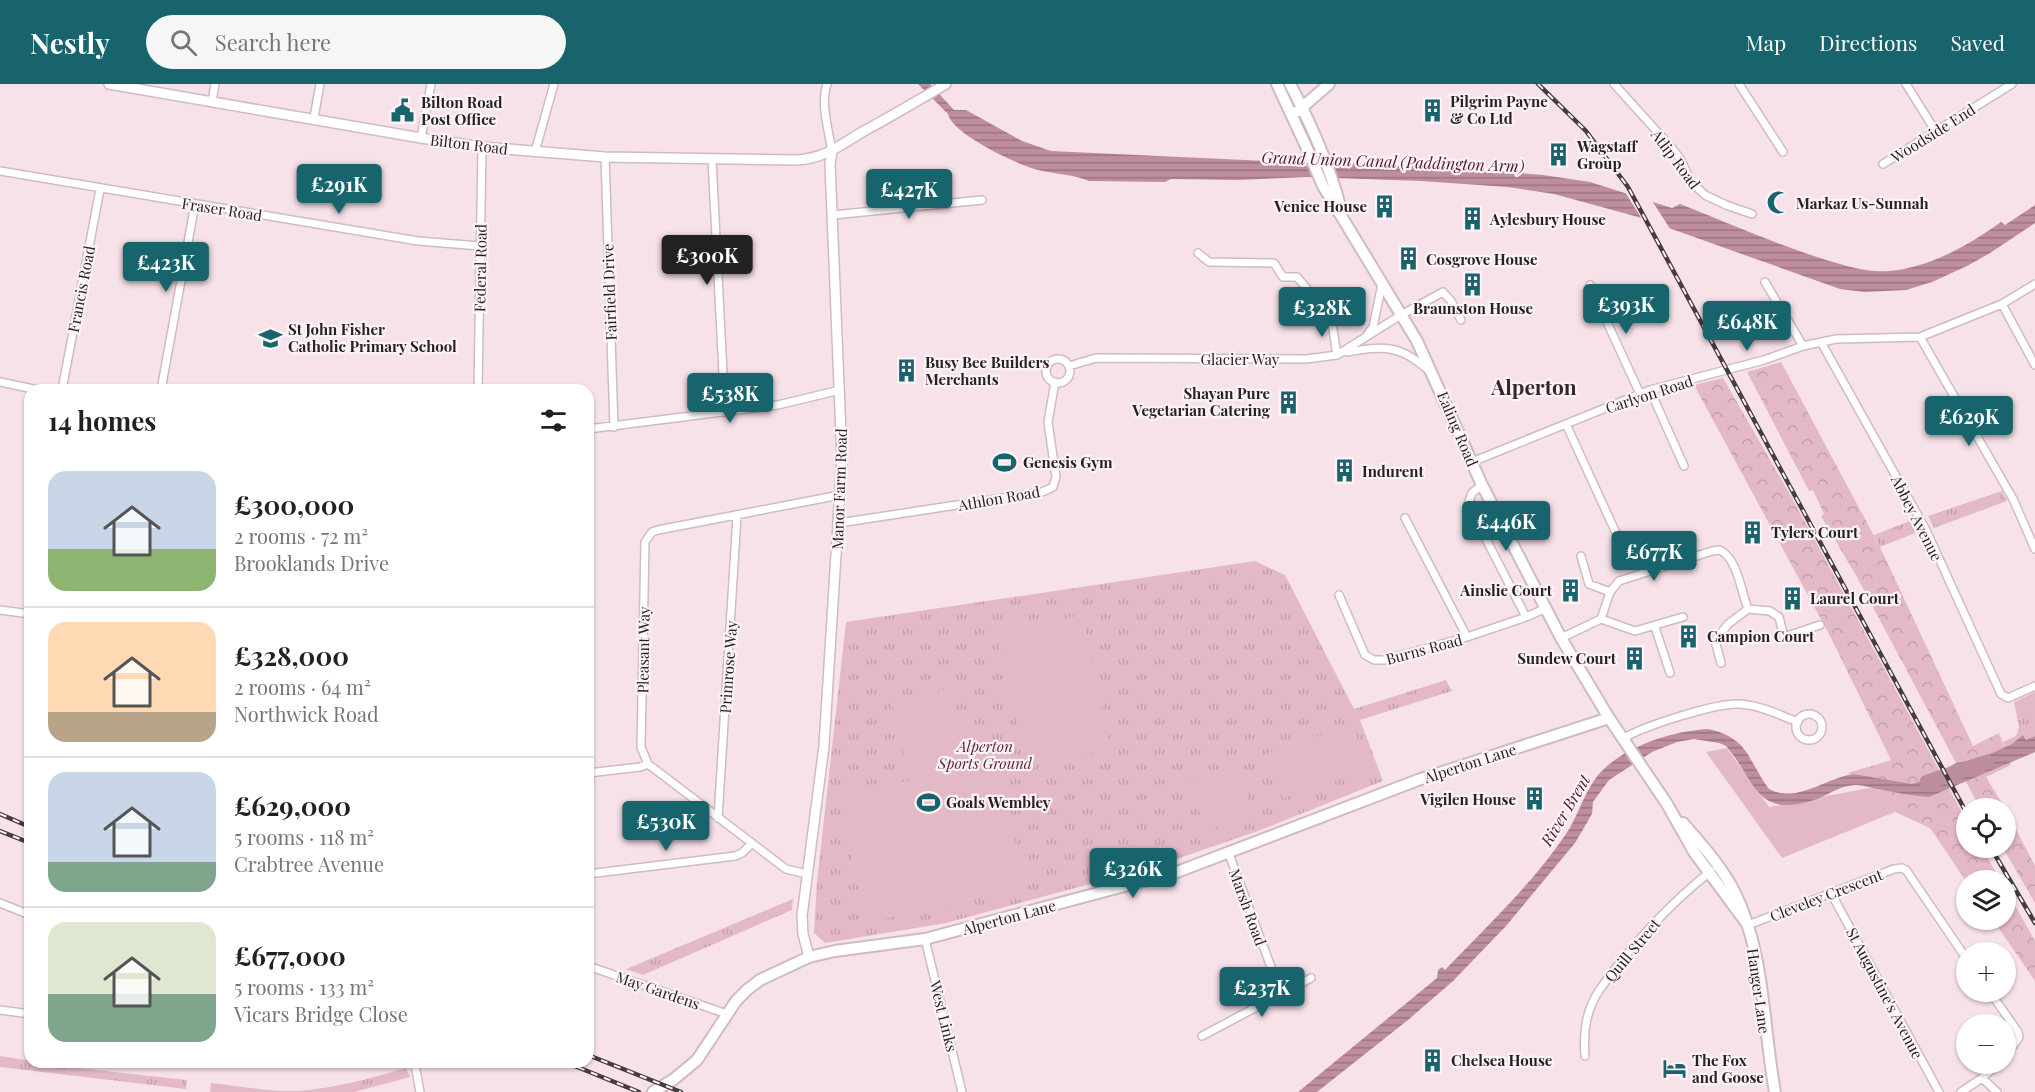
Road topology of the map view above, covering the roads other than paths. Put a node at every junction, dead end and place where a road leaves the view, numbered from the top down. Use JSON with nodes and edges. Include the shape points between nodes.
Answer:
{"nodes":[{"id":1,"x":112,"y":84,"type":"edge"},
{"id":2,"x":215,"y":84,"type":"edge"},
{"id":3,"x":320,"y":84,"type":"edge"},
{"id":4,"x":431,"y":84,"type":"edge"},
{"id":5,"x":554,"y":84,"type":"edge"},
{"id":6,"x":827,"y":84,"type":"edge"},
{"id":7,"x":946,"y":84,"type":"edge"},
{"id":8,"x":1277,"y":84,"type":"edge"},
{"id":9,"x":1290,"y":84,"type":"edge"},
{"id":10,"x":1329,"y":84,"type":"edge"},
{"id":11,"x":1614,"y":84,"type":"edge"},
{"id":12,"x":1738,"y":84,"type":"edge"},
{"id":13,"x":1906,"y":84,"type":"edge"},
{"id":14,"x":2012,"y":84,"type":"edge"},
{"id":15,"x":212,"y":101,"type":"junction"},
{"id":16,"x":1302,"y":108,"type":"junction"},
{"id":17,"x":1291,"y":117,"type":"junction"},
{"id":18,"x":314,"y":118,"type":"junction"},
{"id":19,"x":1936,"y":132,"type":"junction"},
{"id":20,"x":421,"y":138,"type":"junction"},
{"id":21,"x":1305,"y":144,"type":"junction"},
{"id":22,"x":482,"y":147,"type":"junction"},
{"id":23,"x":535,"y":152,"type":"junction"},
{"id":24,"x":832,"y":152,"type":"junction"},
{"id":25,"x":1783,"y":152,"type":"dead end"},
{"id":26,"x":605,"y":157,"type":"junction"},
{"id":27,"x":712,"y":159,"type":"junction"},
{"id":28,"x":1884,"y":164,"type":"dead end"},
{"id":29,"x":0,"y":171,"type":"edge"},
{"id":30,"x":100,"y":189,"type":"junction"},
{"id":31,"x":982,"y":200,"type":"dead end"},
{"id":32,"x":195,"y":204,"type":"junction"},
{"id":33,"x":1752,"y":214,"type":"dead end"},
{"id":34,"x":833,"y":215,"type":"junction"},
{"id":35,"x":1342,"y":216,"type":"junction"},
{"id":36,"x":480,"y":246,"type":"junction"},
{"id":37,"x":1198,"y":253,"type":"dead end"},
{"id":38,"x":1765,"y":282,"type":"dead end"},
{"id":39,"x":1382,"y":284,"type":"junction"},
{"id":40,"x":2035,"y":284,"type":"edge"},
{"id":41,"x":1590,"y":285,"type":"dead end"},
{"id":42,"x":2002,"y":304,"type":"junction"},
{"id":43,"x":1401,"y":315,"type":"junction"},
{"id":44,"x":1461,"y":320,"type":"dead end"},
{"id":45,"x":1920,"y":337,"type":"junction"},
{"id":46,"x":1363,"y":339,"type":"junction"},
{"id":47,"x":1821,"y":342,"type":"junction"},
{"id":48,"x":1803,"y":346,"type":"junction"},
{"id":49,"x":1339,"y":354,"type":"junction"},
{"id":50,"x":2035,"y":365,"type":"edge"},
{"id":51,"x":1069,"y":366,"type":"junction"},
{"id":52,"x":1434,"y":376,"type":"junction"},
{"id":53,"x":0,"y":382,"type":"edge"},
{"id":54,"x":1055,"y":382,"type":"junction"},
{"id":55,"x":63,"y":384,"type":"edge"},
{"id":56,"x":162,"y":384,"type":"edge"},
{"id":57,"x":478,"y":384,"type":"edge"},
{"id":58,"x":24,"y":387,"type":"edge"},
{"id":59,"x":840,"y":390,"type":"junction"},
{"id":60,"x":1650,"y":390,"type":"junction"},
{"id":61,"x":1640,"y":394,"type":"junction"},
{"id":62,"x":725,"y":412,"type":"junction"},
{"id":63,"x":1566,"y":424,"type":"junction"},
{"id":64,"x":614,"y":427,"type":"junction"},
{"id":65,"x":594,"y":429,"type":"edge"},
{"id":66,"x":1472,"y":462,"type":"junction"},
{"id":67,"x":1684,"y":466,"type":"dead end"},
{"id":68,"x":1482,"y":484,"type":"junction"},
{"id":69,"x":840,"y":495,"type":"junction"},
{"id":70,"x":737,"y":516,"type":"junction"},
{"id":71,"x":1405,"y":519,"type":"dead end"},
{"id":72,"x":838,"y":523,"type":"junction"},
{"id":73,"x":1616,"y":533,"type":"dead end"},
{"id":74,"x":2035,"y":549,"type":"edge"},
{"id":75,"x":1581,"y":556,"type":"dead end"},
{"id":76,"x":1610,"y":592,"type":"junction"},
{"id":77,"x":1339,"y":595,"type":"dead end"},
{"id":78,"x":1546,"y":608,"type":"junction"},
{"id":79,"x":1748,"y":609,"type":"junction"},
{"id":80,"x":0,"y":610,"type":"edge"},
{"id":81,"x":24,"y":613,"type":"edge"},
{"id":82,"x":1526,"y":617,"type":"junction"},
{"id":83,"x":1683,"y":617,"type":"dead end"},
{"id":84,"x":1601,"y":619,"type":"junction"},
{"id":85,"x":1820,"y":625,"type":"dead end"},
{"id":86,"x":1655,"y":627,"type":"junction"},
{"id":87,"x":1467,"y":637,"type":"junction"},
{"id":88,"x":1561,"y":638,"type":"junction"},
{"id":89,"x":1721,"y":663,"type":"dead end"},
{"id":90,"x":1670,"y":673,"type":"dead end"},
{"id":91,"x":2035,"y":686,"type":"edge"},
{"id":92,"x":1609,"y":718,"type":"junction"},
{"id":93,"x":1798,"y":722,"type":"dead end"},
{"id":94,"x":1626,"y":744,"type":"junction"},
{"id":95,"x":648,"y":764,"type":"junction"},
{"id":96,"x":1642,"y":768,"type":"joint"},
{"id":97,"x":594,"y":773,"type":"edge"},
{"id":98,"x":1667,"y":804,"type":"junction"},
{"id":99,"x":718,"y":818,"type":"junction"},
{"id":100,"x":752,"y":843,"type":"junction"},
{"id":101,"x":1229,"y":854,"type":"junction"},
{"id":102,"x":1718,"y":866,"type":"junction"},
{"id":103,"x":594,"y":873,"type":"edge"},
{"id":104,"x":1708,"y":873,"type":"junction"},
{"id":105,"x":807,"y":874,"type":"junction"},
{"id":106,"x":1832,"y":893,"type":"junction"},
{"id":107,"x":0,"y":903,"type":"edge"},
{"id":108,"x":24,"y":913,"type":"edge"},
{"id":109,"x":1748,"y":926,"type":"junction"},
{"id":110,"x":925,"y":939,"type":"junction"},
{"id":111,"x":1956,"y":943,"type":"edge"},
{"id":112,"x":809,"y":957,"type":"junction"},
{"id":113,"x":594,"y":968,"type":"edge"},
{"id":114,"x":1311,"y":978,"type":"dead end"},
{"id":115,"x":1281,"y":994,"type":"junction"},
{"id":116,"x":0,"y":1010,"type":"edge"},
{"id":117,"x":24,"y":1013,"type":"edge"},
{"id":118,"x":727,"y":1014,"type":"junction"},
{"id":119,"x":1202,"y":1036,"type":"dead end"},
{"id":120,"x":1586,"y":1056,"type":"dead end"},
{"id":121,"x":416,"y":1068,"type":"edge"},
{"id":122,"x":1987,"y":1074,"type":"edge"},
{"id":123,"x":1983,"y":1078,"type":"junction"},
{"id":124,"x":420,"y":1092,"type":"edge"},
{"id":125,"x":653,"y":1092,"type":"edge"},
{"id":126,"x":962,"y":1092,"type":"edge"},
{"id":127,"x":1775,"y":1092,"type":"edge"},
{"id":128,"x":1939,"y":1092,"type":"edge"},
{"id":129,"x":1961,"y":1092,"type":"edge"},
{"id":130,"x":1997,"y":1092,"type":"edge"}],
"edges":[{"from":1,"to":15,"type":"street","name":"Bilton Road"},
{"from":2,"to":15,"type":"street"},
{"from":3,"to":18,"type":"street"},
{"from":4,"to":20,"type":"street"},
{"from":5,"to":23,"type":"street"},
{"from":6,"to":24,"type":"street","via":[[825,111]]},
{"from":7,"to":24,"type":"street"},
{"from":8,"to":17,"type":"main road","name":"Ealing Road"},
{"from":9,"to":16,"type":"main road","name":"Ealing Road"},
{"from":10,"to":16,"type":"main road"},
{"from":11,"to":33,"type":"street","name":"Atlip Road","via":[[1671,147],[1691,182],[1705,195]]},
{"from":12,"to":25,"type":"street"},
{"from":13,"to":19,"type":"street"},
{"from":14,"to":19,"type":"street","name":"Woodside End"},
{"from":15,"to":18,"type":"street","name":"Bilton Road"},
{"from":16,"to":17,"type":"main road"},
{"from":16,"to":21,"type":"main road"},
{"from":16,"to":35,"type":"main road","name":"Ealing Road","via":[[1334,185]]},
{"from":17,"to":21,"type":"main road","name":"Ealing Road"},
{"from":18,"to":20,"type":"street","name":"Bilton Road"},
{"from":19,"to":28,"type":"street","name":"Woodside End"},
{"from":20,"to":22,"type":"street","name":"Bilton Road"},
{"from":21,"to":35,"type":"main road","name":"Ealing Road","via":[[1323,186]]},
{"from":22,"to":23,"type":"street","name":"Bilton Road"},
{"from":22,"to":36,"type":"street","name":"Federal Road"},
{"from":23,"to":26,"type":"street","name":"Bilton Road"},
{"from":24,"to":27,"type":"street","name":"Bilton Road","via":[[797,160]]},
{"from":24,"to":34,"type":"street","name":"Manor Farm Road"},
{"from":26,"to":27,"type":"street","name":"Bilton Road"},
{"from":26,"to":64,"type":"street","name":"Fairfield Drive"},
{"from":27,"to":62,"type":"street"},
{"from":29,"to":30,"type":"street","name":"Fraser Road"},
{"from":30,"to":32,"type":"street","name":"Fraser Road"},
{"from":30,"to":55,"type":"street","name":"Francis Road"},
{"from":31,"to":34,"type":"street"},
{"from":32,"to":36,"type":"street","name":"Fraser Road","via":[[418,241]]},
{"from":32,"to":56,"type":"street"},
{"from":34,"to":59,"type":"street","name":"Manor Farm Road"},
{"from":35,"to":39,"type":"main road","name":"Ealing Road"},
{"from":36,"to":57,"type":"street","name":"Federal Road"},
{"from":37,"to":49,"type":"street","via":[[1209,262],[1274,262],[1283,277],[1297,277],[1331,317]]},
{"from":38,"to":48,"type":"street"},
{"from":39,"to":43,"type":"main road","name":"Ealing Road"},
{"from":39,"to":46,"type":"street","via":[[1373,327]]},
{"from":40,"to":42,"type":"street","name":"Carlyon Road"},
{"from":41,"to":61,"type":"street"},
{"from":42,"to":45,"type":"street","name":"Carlyon Road"},
{"from":42,"to":50,"type":"street"},
{"from":43,"to":44,"type":"street","name":"Glacier Way","via":[[1443,292]]},
{"from":43,"to":46,"type":"street","name":"Glacier Way"},
{"from":43,"to":52,"type":"main road","name":"Ealing Road"},
{"from":45,"to":47,"type":"street","name":"Carlyon Road"},
{"from":45,"to":74,"type":"street","via":[[2013,499]]},
{"from":46,"to":49,"type":"street","name":"Glacier Way"},
{"from":47,"to":48,"type":"street","name":"Carlyon Road"},
{"from":47,"to":91,"type":"street","name":"Abbey Avenue","via":[[1926,530],[2001,694],[2008,698]]},
{"from":48,"to":60,"type":"street","name":"Carlyon Road"},
{"from":49,"to":51,"type":"street","name":"Glacier Way","via":[[1306,360],[1096,358]]},
{"from":49,"to":52,"type":"street","via":[[1394,349],[1410,356]]},
{"from":51,"to":54,"type":"street","via":[[1066,379]]},
{"from":51,"to":54,"type":"street","via":[[1064,360],[1048,363],[1047,376]]},
{"from":52,"to":66,"type":"main road","name":"Ealing Road"},
{"from":53,"to":58,"type":"street"},
{"from":54,"to":72,"type":"street","name":"Athlon Road","via":[[1048,422],[1056,477],[1053,487],[1042,492]]},
{"from":59,"to":62,"type":"street","via":[[778,405]]},
{"from":59,"to":69,"type":"street","name":"Manor Farm Road"},
{"from":60,"to":61,"type":"street","name":"Carlyon Road"},
{"from":60,"to":67,"type":"street"},
{"from":61,"to":63,"type":"street","name":"Carlyon Road"},
{"from":62,"to":64,"type":"street"},
{"from":63,"to":66,"type":"street","name":"Carlyon Road"},
{"from":63,"to":73,"type":"street"},
{"from":64,"to":65,"type":"street"},
{"from":66,"to":68,"type":"main road","name":"Ealing Road"},
{"from":68,"to":78,"type":"main road","name":"Ealing Road"},
{"from":68,"to":82,"type":"street","via":[[1472,493],[1468,504]]},
{"from":69,"to":70,"type":"street","name":"Pleasant Way"},
{"from":69,"to":72,"type":"street","name":"Manor Farm Road"},
{"from":70,"to":95,"type":"street","name":"Pleasant Way","via":[[658,530],[645,542],[641,747]]},
{"from":70,"to":99,"type":"street","name":"Primrose Way"},
{"from":71,"to":87,"type":"street"},
{"from":72,"to":105,"type":"street","name":"Manor Farm Road","via":[[824,746]]},
{"from":75,"to":76,"type":"street","via":[[1589,584]]},
{"from":76,"to":79,"type":"street","via":[[1619,580],[1720,550],[1735,570]]},
{"from":76,"to":84,"type":"street"},
{"from":77,"to":87,"type":"street","name":"Burns Road","via":[[1365,655],[1374,660]]},
{"from":78,"to":82,"type":"street","name":"Burns Road"},
{"from":78,"to":88,"type":"main road","name":"Ealing Road"},
{"from":79,"to":85,"type":"street","via":[[1770,611],[1779,617],[1784,637]]},
{"from":79,"to":89,"type":"street","via":[[1728,624],[1715,641]]},
{"from":80,"to":81,"type":"street"},
{"from":82,"to":87,"type":"street","name":"Burns Road"},
{"from":83,"to":86,"type":"street"},
{"from":84,"to":86,"type":"street","via":[[1629,630]]},
{"from":84,"to":88,"type":"street"},
{"from":86,"to":90,"type":"street"},
{"from":88,"to":92,"type":"main road","name":"Ealing Road"},
{"from":92,"to":94,"type":"main road","name":"Ealing Road"},
{"from":92,"to":101,"type":"main road","name":"Alperton Lane","via":[[1418,780]]},
{"from":93,"to":94,"type":"street","via":[[1760,707],[1730,704],[1634,732]]},
{"from":94,"to":96,"type":"main road","name":"Ealing Road"},
{"from":95,"to":97,"type":"street"},
{"from":95,"to":99,"type":"street"},
{"from":96,"to":98,"type":"main road","name":"Hanger Lane"},
{"from":98,"to":102,"type":"main road","name":"Hanger Lane"},
{"from":98,"to":104,"type":"main road","name":"Hanger Lane"},
{"from":99,"to":100,"type":"street"},
{"from":100,"to":103,"type":"street","via":[[735,856]]},
{"from":100,"to":105,"type":"street","via":[[786,868]]},
{"from":101,"to":110,"type":"main road","name":"Alperton Lane","via":[[1133,884]]},
{"from":101,"to":115,"type":"street","name":"Marsh Road"},
{"from":102,"to":104,"type":"street","name":"Quill Street"},
{"from":102,"to":109,"type":"main road","name":"Hanger Lane","via":[[1735,893]]},
{"from":104,"to":109,"type":"main road","name":"Hanger Lane"},
{"from":104,"to":120,"type":"street","name":"Quill Street","via":[[1653,923],[1593,999],[1584,1034]]},
{"from":105,"to":112,"type":"street","name":"Manor Farm Road","via":[[802,916]]},
{"from":106,"to":109,"type":"street","name":"Cleveley Crescent"},
{"from":106,"to":111,"type":"street","name":"Cleveley Crescent","via":[[1902,868]]},
{"from":106,"to":128,"type":"street","name":"St Augustine's Avenue"},
{"from":107,"to":108,"type":"street"},
{"from":109,"to":127,"type":"main road","name":"Hanger Lane"},
{"from":110,"to":112,"type":"main road","name":"Alperton Lane"},
{"from":110,"to":126,"type":"street","name":"West Links"},
{"from":112,"to":118,"type":"main road","name":"Alperton Lane","via":[[760,980]]},
{"from":113,"to":118,"type":"street","name":"May Gardens"},
{"from":114,"to":115,"type":"street"},
{"from":115,"to":119,"type":"street"},
{"from":116,"to":117,"type":"street"},
{"from":118,"to":125,"type":"main road","name":"Alperton Lane","via":[[697,1060]]},
{"from":121,"to":124,"type":"street"},
{"from":122,"to":123,"type":"street"},
{"from":123,"to":129,"type":"street"},
{"from":123,"to":130,"type":"street"}]}
